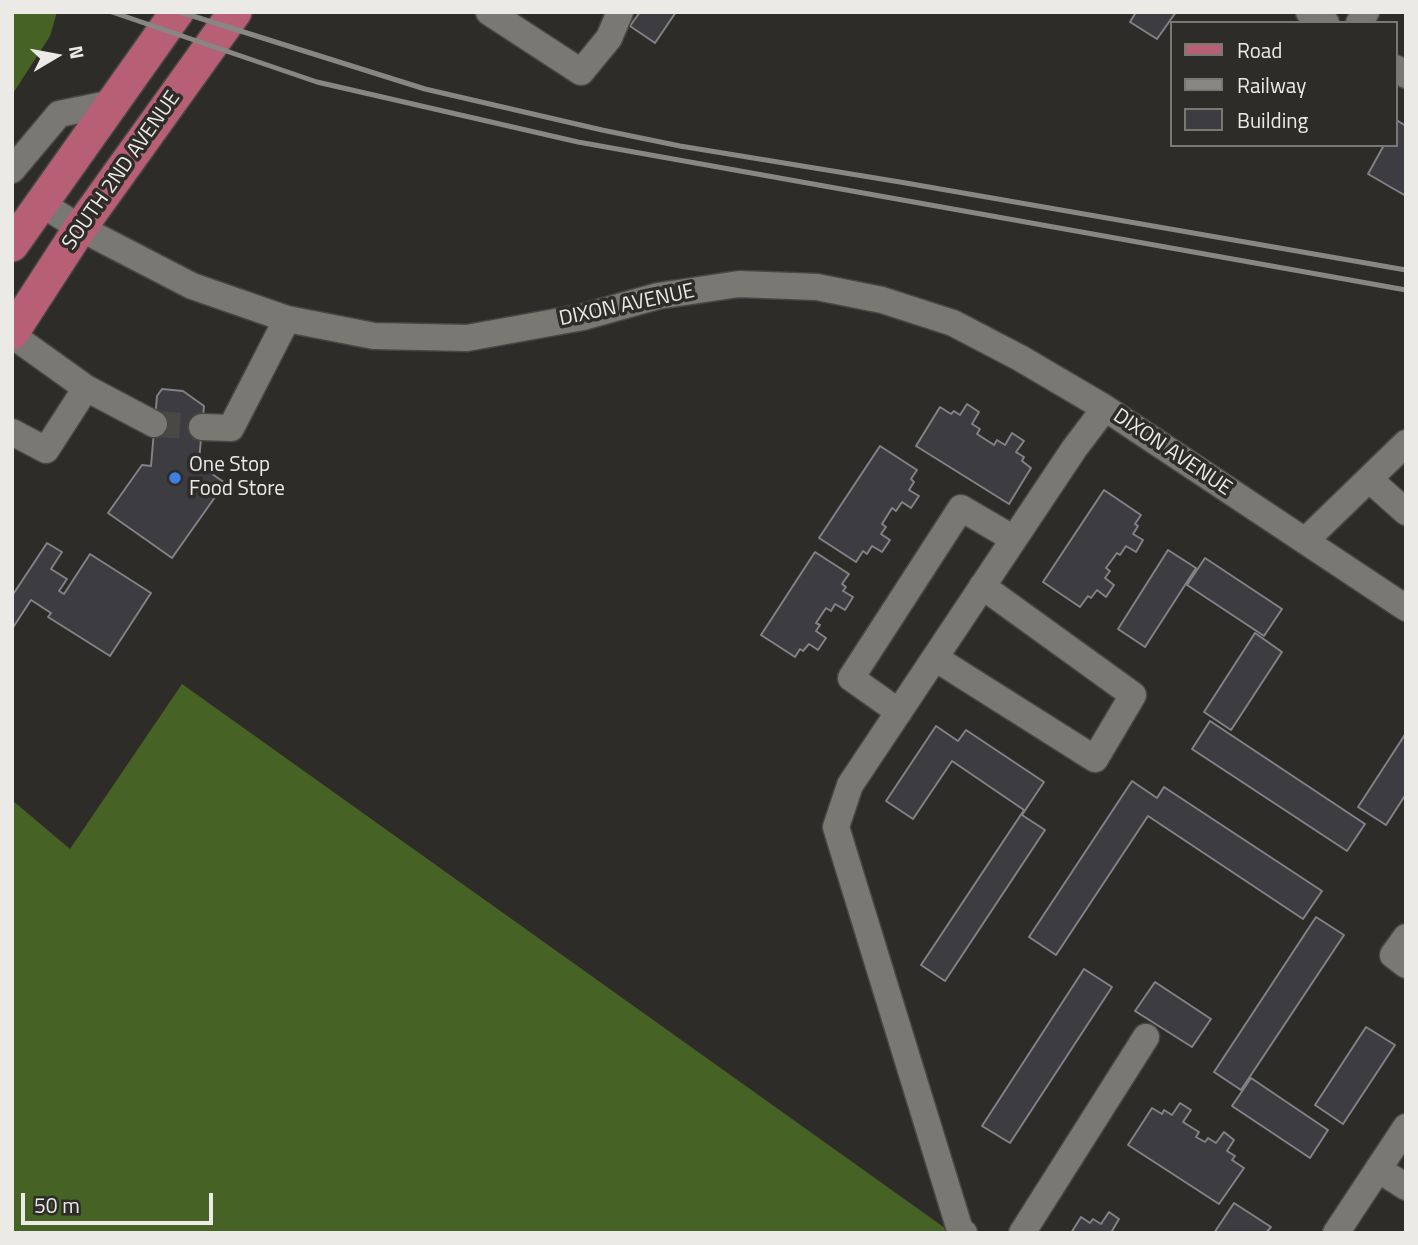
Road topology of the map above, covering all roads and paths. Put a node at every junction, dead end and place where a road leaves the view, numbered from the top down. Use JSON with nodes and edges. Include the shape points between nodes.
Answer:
{"nodes":[{"id":1,"x":177,"y":12,"type":"edge"},
{"id":2,"x":235,"y":12,"type":"edge"},
{"id":3,"x":489,"y":12,"type":"edge"},
{"id":4,"x":620,"y":12,"type":"edge"},
{"id":5,"x":113,"y":103,"type":"junction"},
{"id":6,"x":12,"y":170,"type":"edge"},
{"id":7,"x":42,"y":204,"type":"junction"},
{"id":8,"x":80,"y":228,"type":"junction"},
{"id":9,"x":12,"y":245,"type":"edge"},
{"id":10,"x":287,"y":319,"type":"junction"},
{"id":11,"x":12,"y":334,"type":"edge"},
{"id":12,"x":86,"y":388,"type":"junction"},
{"id":13,"x":1105,"y":408,"type":"junction"},
{"id":14,"x":154,"y":424,"type":"tunnel mouth"},
{"id":15,"x":202,"y":427,"type":"tunnel mouth"},
{"id":16,"x":12,"y":432,"type":"edge"},
{"id":17,"x":1406,"y":443,"type":"edge"},
{"id":18,"x":1369,"y":479,"type":"junction"},
{"id":19,"x":1406,"y":512,"type":"edge"},
{"id":20,"x":1014,"y":539,"type":"junction"},
{"id":21,"x":1305,"y":541,"type":"junction"},
{"id":22,"x":982,"y":586,"type":"junction"},
{"id":23,"x":1406,"y":608,"type":"edge"},
{"id":24,"x":935,"y":658,"type":"junction"},
{"id":25,"x":899,"y":712,"type":"junction"},
{"id":26,"x":1406,"y":937,"type":"edge"},
{"id":27,"x":1406,"y":965,"type":"edge"},
{"id":28,"x":1146,"y":1037,"type":"dead end"},
{"id":29,"x":1406,"y":1127,"type":"edge"},
{"id":30,"x":1378,"y":1169,"type":"junction"},
{"id":31,"x":1406,"y":1187,"type":"edge"},
{"id":32,"x":964,"y":1233,"type":"edge"},
{"id":33,"x":1022,"y":1233,"type":"edge"},
{"id":34,"x":1336,"y":1233,"type":"edge"}],
"edges":[{"from":1,"to":5,"type":"main road"},
{"from":2,"to":8,"type":"main road","name":"SOUTH 2ND AVENUE"},
{"from":3,"to":4,"type":"street","via":[[581,72],[609,38]]},
{"from":5,"to":6,"type":"street","via":[[59,114]]},
{"from":5,"to":7,"type":"main road"},
{"from":7,"to":8,"type":"street","name":"DIXON AVENUE"},
{"from":7,"to":9,"type":"main road"},
{"from":8,"to":10,"type":"street","name":"DIXON AVENUE","via":[[192,286]]},
{"from":8,"to":11,"type":"main road","name":"SOUTH 2ND AVENUE"},
{"from":10,"to":13,"type":"street","name":"DIXON AVENUE","via":[[374,336],[467,338],[583,317],[658,296],[739,284],[817,287],[882,300],[953,323]]},
{"from":10,"to":15,"type":"street","via":[[231,428]]},
{"from":11,"to":12,"type":"street"},
{"from":12,"to":14,"type":"street"},
{"from":12,"to":16,"type":"street","via":[[46,450]]},
{"from":13,"to":20,"type":"street"},
{"from":13,"to":21,"type":"street","name":"DIXON AVENUE"},
{"from":17,"to":18,"type":"street"},
{"from":18,"to":19,"type":"street"},
{"from":18,"to":21,"type":"street"},
{"from":20,"to":22,"type":"street"},
{"from":20,"to":25,"type":"street","via":[[961,508],[851,678]]},
{"from":21,"to":23,"type":"street","name":"DIXON AVENUE"},
{"from":22,"to":24,"type":"street"},
{"from":22,"to":24,"type":"street","via":[[1133,695],[1095,759]]},
{"from":24,"to":25,"type":"street"},
{"from":25,"to":32,"type":"street","via":[[850,785],[836,827]]},
{"from":26,"to":27,"type":"street","via":[[1393,955]]},
{"from":28,"to":33,"type":"street"},
{"from":29,"to":30,"type":"street"},
{"from":30,"to":31,"type":"street"},
{"from":30,"to":34,"type":"street"}]}
